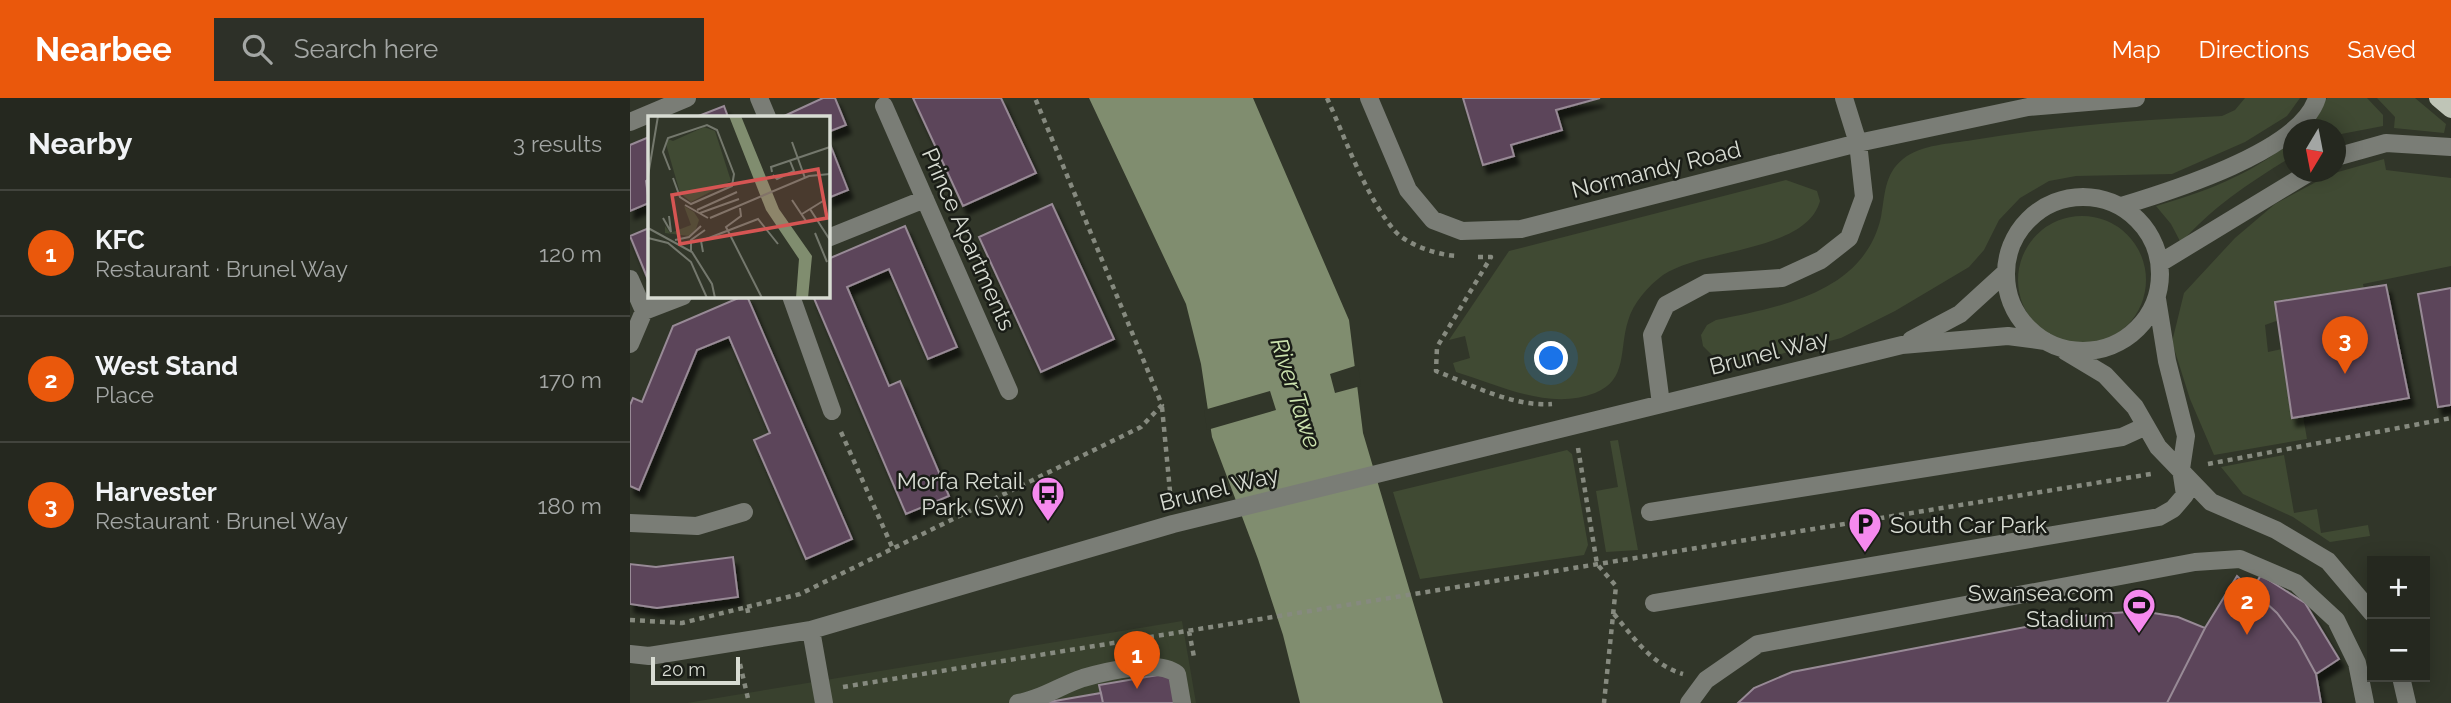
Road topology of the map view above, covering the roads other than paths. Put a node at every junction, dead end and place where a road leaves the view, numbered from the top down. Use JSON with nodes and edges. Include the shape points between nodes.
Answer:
{"nodes":[{"id":1,"x":687,"y":98,"type":"edge"},
{"id":2,"x":759,"y":98,"type":"edge"},
{"id":3,"x":1369,"y":98,"type":"edge"},
{"id":4,"x":1844,"y":98,"type":"edge"},
{"id":5,"x":2136,"y":98,"type":"edge"},
{"id":6,"x":2317,"y":98,"type":"edge"},
{"id":7,"x":2438,"y":98,"type":"edge"},
{"id":8,"x":884,"y":106,"type":"dead end"},
{"id":9,"x":2451,"y":109,"type":"edge"},
{"id":10,"x":767,"y":116,"type":"edge"},
{"id":11,"x":630,"y":122,"type":"edge"},
{"id":12,"x":1858,"y":144,"type":"junction"},
{"id":13,"x":2451,"y":148,"type":"edge"},
{"id":14,"x":2346,"y":154,"type":"edge"},
{"id":15,"x":2294,"y":182,"type":"edge"},
{"id":16,"x":925,"y":199,"type":"junction"},
{"id":17,"x":2121,"y":206,"type":"junction"},
{"id":18,"x":830,"y":237,"type":"edge"},
{"id":19,"x":2160,"y":263,"type":"junction"},
{"id":20,"x":2007,"y":272,"type":"junction"},
{"id":21,"x":630,"y":279,"type":"edge"},
{"id":22,"x":678,"y":298,"type":"edge"},
{"id":23,"x":792,"y":298,"type":"edge"},
{"id":24,"x":2157,"y":299,"type":"junction"},
{"id":25,"x":644,"y":311,"type":"junction"},
{"id":26,"x":630,"y":344,"type":"edge"},
{"id":27,"x":1902,"y":345,"type":"junction"},
{"id":28,"x":2053,"y":345,"type":"junction"},
{"id":29,"x":1009,"y":391,"type":"dead end"},
{"id":30,"x":1661,"y":404,"type":"junction"},
{"id":31,"x":832,"y":411,"type":"road end"},
{"id":32,"x":2146,"y":426,"type":"junction"},
{"id":33,"x":2181,"y":469,"type":"junction"},
{"id":34,"x":744,"y":512,"type":"dead end"},
{"id":35,"x":1650,"y":512,"type":"dead end"},
{"id":36,"x":630,"y":523,"type":"edge"},
{"id":37,"x":1654,"y":603,"type":"dead end"},
{"id":38,"x":2367,"y":607,"type":"edge"},
{"id":39,"x":811,"y":630,"type":"junction"},
{"id":40,"x":630,"y":654,"type":"edge"},
{"id":41,"x":2402,"y":682,"type":"edge"},
{"id":42,"x":823,"y":698,"type":"edge"},
{"id":43,"x":1018,"y":703,"type":"edge"},
{"id":44,"x":1182,"y":703,"type":"edge"},
{"id":45,"x":1689,"y":703,"type":"edge"},
{"id":46,"x":2365,"y":703,"type":"edge"},
{"id":47,"x":2407,"y":703,"type":"edge"}],
"edges":[{"from":1,"to":11,"type":"street"},
{"from":2,"to":10,"type":"street"},
{"from":3,"to":12,"type":"street","name":"Normandy Road","via":[[1408,190],[1433,220],[1462,231],[1521,229]]},
{"from":4,"to":12,"type":"street"},
{"from":5,"to":12,"type":"street","name":"Normandy Road","via":[[2028,107]]},
{"from":6,"to":17,"type":"street","via":[[2312,113],[2276,143],[2201,181]]},
{"from":7,"to":9,"type":"main road"},
{"from":8,"to":16,"type":"street","name":"Prince Apartments"},
{"from":12,"to":30,"type":"street","via":[[1864,197],[1849,238],[1821,260],[1782,278],[1707,283],[1666,305],[1652,335]]},
{"from":13,"to":14,"type":"street","via":[[2386,143]]},
{"from":15,"to":19,"type":"street"},
{"from":16,"to":18,"type":"street"},
{"from":16,"to":29,"type":"street","name":"Prince Apartments"},
{"from":17,"to":19,"type":"street","name":"Brunel Way","via":[[2147,230]]},
{"from":17,"to":20,"type":"street","name":"Brunel Way","via":[[2081,196],[2043,207],[2013,240]]},
{"from":19,"to":24,"type":"street","name":"Brunel Way"},
{"from":20,"to":27,"type":"street","name":"Brunel Way","via":[[1960,314]]},
{"from":20,"to":28,"type":"street","name":"Brunel Way","via":[[2018,317]]},
{"from":21,"to":25,"type":"street"},
{"from":22,"to":25,"type":"street"},
{"from":23,"to":31,"type":"street"},
{"from":24,"to":28,"type":"street","name":"Brunel Way","via":[[2142,325],[2110,347],[2084,352]]},
{"from":24,"to":33,"type":"street","via":[[2186,436]]},
{"from":25,"to":26,"type":"street"},
{"from":27,"to":28,"type":"street","name":"Brunel Way","via":[[2008,336]]},
{"from":27,"to":30,"type":"street","name":"Brunel Way"},
{"from":28,"to":32,"type":"street","via":[[2105,376],[2135,407]]},
{"from":30,"to":39,"type":"street","name":"Brunel Way","via":[[1172,524]]},
{"from":32,"to":33,"type":"street","via":[[2158,447]]},
{"from":32,"to":35,"type":"street","via":[[2122,437]]},
{"from":33,"to":37,"type":"street","via":[[2185,495],[2174,509],[2159,517]]},
{"from":33,"to":38,"type":"street","via":[[2211,502],[2276,530],[2328,561]]},
{"from":34,"to":36,"type":"street","via":[[696,526]]},
{"from":39,"to":40,"type":"street","name":"Brunel Way","via":[[649,656]]},
{"from":39,"to":42,"type":"street"},
{"from":41,"to":47,"type":"street"},
{"from":43,"to":44,"type":"street","via":[[1083,678],[1149,666],[1168,666],[1177,674]]},
{"from":45,"to":46,"type":"street","via":[[1706,680],[1758,644],[2194,562],[2241,559],[2296,583],[2336,620],[2357,663]]}]}
